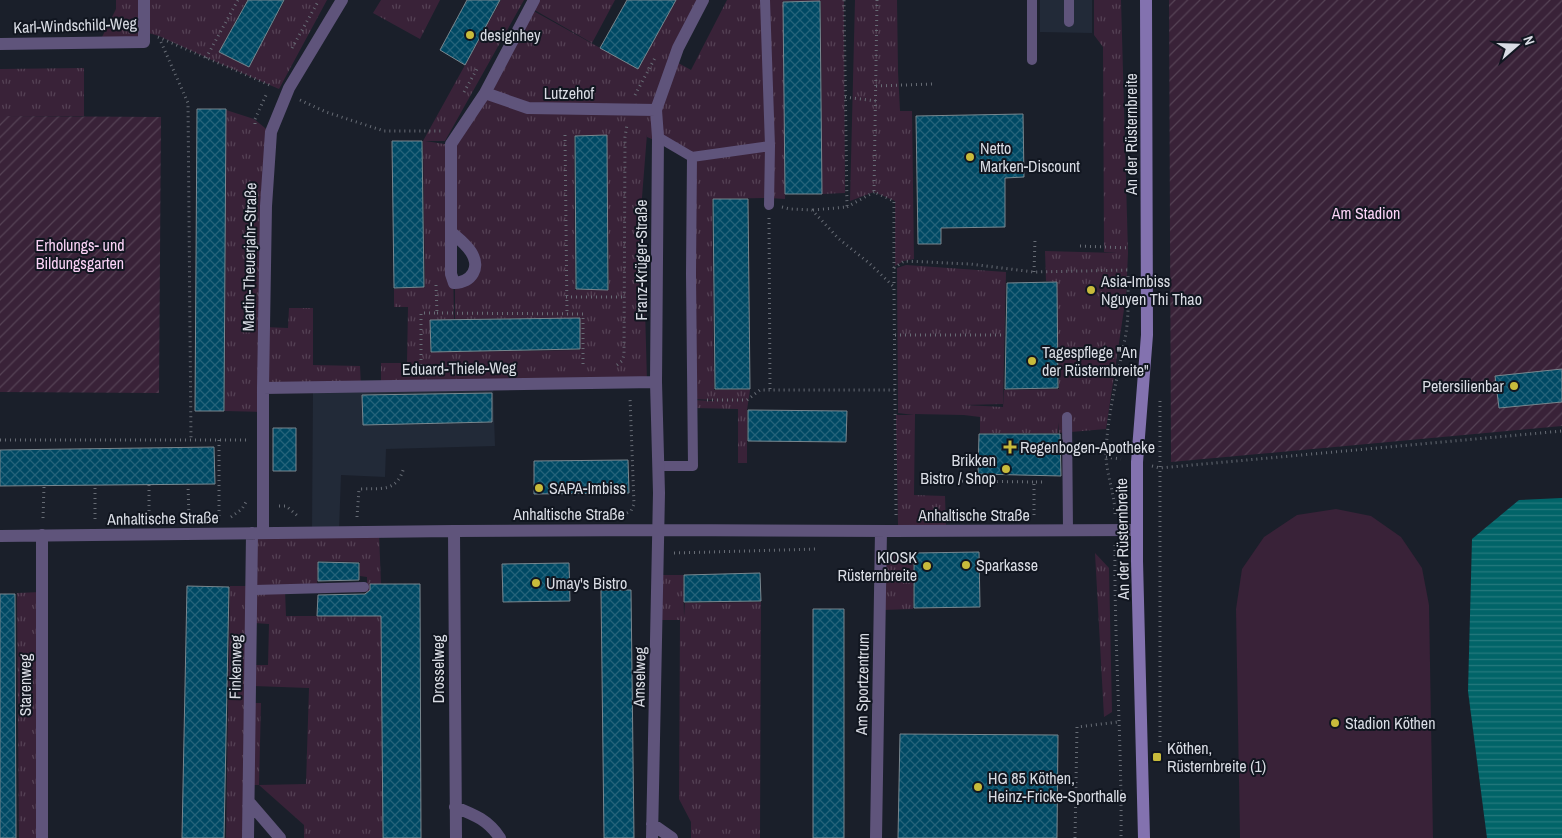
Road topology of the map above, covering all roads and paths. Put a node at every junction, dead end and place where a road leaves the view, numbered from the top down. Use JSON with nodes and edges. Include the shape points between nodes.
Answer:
{"nodes":[{"id":1,"x":144,"y":0,"type":"edge"},
{"id":2,"x":238,"y":0,"type":"edge"},
{"id":3,"x":319,"y":0,"type":"edge"},
{"id":4,"x":342,"y":0,"type":"edge"},
{"id":5,"x":534,"y":0,"type":"edge"},
{"id":6,"x":702,"y":0,"type":"edge"},
{"id":7,"x":766,"y":0,"type":"edge"},
{"id":8,"x":844,"y":0,"type":"edge"},
{"id":9,"x":877,"y":0,"type":"edge"},
{"id":10,"x":1032,"y":0,"type":"edge"},
{"id":11,"x":1069,"y":0,"type":"edge"},
{"id":12,"x":1146,"y":0,"type":"edge"},
{"id":13,"x":1069,"y":22,"type":"dead end"},
{"id":14,"x":144,"y":33,"type":"junction"},
{"id":15,"x":159,"y":37,"type":"junction"},
{"id":16,"x":0,"y":44,"type":"edge"},
{"id":17,"x":290,"y":51,"type":"dead end"},
{"id":18,"x":656,"y":56,"type":"dead end"},
{"id":19,"x":206,"y":58,"type":"junction"},
{"id":20,"x":1032,"y":60,"type":"dead end"},
{"id":21,"x":275,"y":77,"type":"dead end"},
{"id":22,"x":932,"y":84,"type":"dead end"},
{"id":23,"x":270,"y":86,"type":"junction"},
{"id":24,"x":876,"y":86,"type":"junction"},
{"id":25,"x":286,"y":93,"type":"junction"},
{"id":26,"x":485,"y":93,"type":"junction"},
{"id":27,"x":845,"y":97,"type":"junction"},
{"id":28,"x":876,"y":101,"type":"junction"},
{"id":29,"x":630,"y":109,"type":"junction"},
{"id":30,"x":656,"y":110,"type":"junction"},
{"id":31,"x":441,"y":131,"type":"dead end"},
{"id":32,"x":566,"y":135,"type":"dead end"},
{"id":33,"x":658,"y":137,"type":"junction"},
{"id":34,"x":770,"y":146,"type":"junction"},
{"id":35,"x":692,"y":157,"type":"junction"},
{"id":36,"x":874,"y":192,"type":"junction"},
{"id":37,"x":769,"y":204,"type":"junction"},
{"id":38,"x":847,"y":207,"type":"junction"},
{"id":39,"x":812,"y":210,"type":"junction"},
{"id":40,"x":451,"y":232,"type":"dead end"},
{"id":41,"x":1130,"y":239,"type":"dead end"},
{"id":42,"x":1035,"y":240,"type":"dead end"},
{"id":43,"x":1080,"y":246,"type":"dead end"},
{"id":44,"x":1130,"y":248,"type":"junction"},
{"id":45,"x":1130,"y":256,"type":"dead end"},
{"id":46,"x":1129,"y":263,"type":"dead end"},
{"id":47,"x":1129,"y":270,"type":"junction"},
{"id":48,"x":1034,"y":272,"type":"junction"},
{"id":49,"x":894,"y":287,"type":"junction"},
{"id":50,"x":436,"y":291,"type":"dead end"},
{"id":51,"x":566,"y":297,"type":"junction"},
{"id":52,"x":623,"y":297,"type":"junction"},
{"id":53,"x":437,"y":313,"type":"junction"},
{"id":54,"x":566,"y":314,"type":"junction"},
{"id":55,"x":895,"y":335,"type":"junction"},
{"id":56,"x":1004,"y":335,"type":"dead end"},
{"id":57,"x":622,"y":361,"type":"junction"},
{"id":58,"x":592,"y":366,"type":"dead end"},
{"id":59,"x":609,"y":366,"type":"dead end"},
{"id":60,"x":421,"y":370,"type":"dead end"},
{"id":61,"x":627,"y":382,"type":"junction"},
{"id":62,"x":656,"y":382,"type":"junction"},
{"id":63,"x":263,"y":388,"type":"junction"},
{"id":64,"x":770,"y":390,"type":"junction"},
{"id":65,"x":895,"y":390,"type":"junction"},
{"id":66,"x":630,"y":398,"type":"junction"},
{"id":67,"x":657,"y":398,"type":"junction"},
{"id":68,"x":1160,"y":398,"type":"dead end"},
{"id":69,"x":693,"y":399,"type":"junction"},
{"id":70,"x":1067,"y":418,"type":"dead end"},
{"id":71,"x":1562,"y":432,"type":"edge"},
{"id":72,"x":248,"y":433,"type":"dead end"},
{"id":73,"x":0,"y":440,"type":"edge"},
{"id":74,"x":191,"y":440,"type":"junction"},
{"id":75,"x":219,"y":440,"type":"junction"},
{"id":76,"x":248,"y":440,"type":"junction"},
{"id":77,"x":248,"y":449,"type":"dead end"},
{"id":78,"x":659,"y":466,"type":"junction"},
{"id":79,"x":404,"y":467,"type":"dead end"},
{"id":80,"x":1160,"y":468,"type":"junction"},
{"id":81,"x":952,"y":481,"type":"dead end"},
{"id":82,"x":1034,"y":482,"type":"junction"},
{"id":83,"x":1044,"y":482,"type":"dead end"},
{"id":84,"x":188,"y":484,"type":"dead end"},
{"id":85,"x":95,"y":485,"type":"dead end"},
{"id":86,"x":149,"y":485,"type":"dead end"},
{"id":87,"x":44,"y":486,"type":"dead end"},
{"id":88,"x":247,"y":498,"type":"dead end"},
{"id":89,"x":244,"y":506,"type":"junction"},
{"id":90,"x":263,"y":506,"type":"junction"},
{"id":91,"x":1034,"y":514,"type":"dead end"},
{"id":92,"x":625,"y":515,"type":"dead end"},
{"id":93,"x":212,"y":517,"type":"dead end"},
{"id":94,"x":220,"y":517,"type":"junction"},
{"id":95,"x":304,"y":517,"type":"dead end"},
{"id":96,"x":34,"y":518,"type":"dead end"},
{"id":97,"x":43,"y":518,"type":"junction"},
{"id":98,"x":51,"y":518,"type":"dead end"},
{"id":99,"x":140,"y":518,"type":"dead end"},
{"id":100,"x":196,"y":518,"type":"dead end"},
{"id":101,"x":366,"y":518,"type":"dead end"},
{"id":102,"x":896,"y":518,"type":"dead end"},
{"id":103,"x":86,"y":519,"type":"dead end"},
{"id":104,"x":95,"y":519,"type":"junction"},
{"id":105,"x":104,"y":519,"type":"dead end"},
{"id":106,"x":659,"y":530,"type":"junction"},
{"id":107,"x":1115,"y":530,"type":"junction"},
{"id":108,"x":1137,"y":530,"type":"junction"},
{"id":109,"x":454,"y":531,"type":"junction"},
{"id":110,"x":881,"y":531,"type":"junction"},
{"id":111,"x":1068,"y":531,"type":"junction"},
{"id":112,"x":258,"y":533,"type":"junction"},
{"id":113,"x":42,"y":535,"type":"junction"},
{"id":114,"x":0,"y":536,"type":"edge"},
{"id":115,"x":364,"y":587,"type":"dead end"},
{"id":116,"x":252,"y":590,"type":"junction"},
{"id":117,"x":1118,"y":722,"type":"junction"},
{"id":118,"x":1160,"y":750,"type":"dead end"},
{"id":119,"x":249,"y":802,"type":"junction"},
{"id":120,"x":455,"y":807,"type":"junction"},
{"id":121,"x":652,"y":824,"type":"junction"},
{"id":122,"x":43,"y":837,"type":"edge"},
{"id":123,"x":248,"y":838,"type":"edge"},
{"id":124,"x":280,"y":838,"type":"edge"},
{"id":125,"x":456,"y":838,"type":"edge"},
{"id":126,"x":500,"y":838,"type":"edge"},
{"id":127,"x":652,"y":838,"type":"edge"},
{"id":128,"x":672,"y":838,"type":"edge"},
{"id":129,"x":876,"y":838,"type":"edge"},
{"id":130,"x":1075,"y":838,"type":"edge"},
{"id":131,"x":1121,"y":838,"type":"edge"},
{"id":132,"x":1144,"y":838,"type":"edge"}],
"edges":[{"from":1,"to":14,"type":"street","name":"Karl-Windschild-Weg"},
{"from":2,"to":19,"type":"path"},
{"from":3,"to":17,"type":"path"},
{"from":4,"to":25,"type":"street","name":"Martin-Theuerjahr-Straße"},
{"from":5,"to":26,"type":"street"},
{"from":6,"to":30,"type":"street","name":"Franz-Krüger-Straße","via":[[678,48]]},
{"from":7,"to":34,"type":"lane"},
{"from":8,"to":27,"type":"path"},
{"from":9,"to":24,"type":"path"},
{"from":10,"to":20,"type":"lane"},
{"from":11,"to":13,"type":"lane"},
{"from":12,"to":108,"type":"main road","name":"An der Rüsternbreite","via":[[1147,335],[1137,462]]},
{"from":14,"to":15,"type":"path"},
{"from":14,"to":16,"type":"street","name":"Karl-Windschild-Weg","via":[[144,42]]},
{"from":15,"to":19,"type":"path"},
{"from":15,"to":74,"type":"path","via":[[188,103]]},
{"from":18,"to":29,"type":"path","via":[[631,100]]},
{"from":19,"to":23,"type":"path"},
{"from":21,"to":23,"type":"path"},
{"from":22,"to":24,"type":"path"},
{"from":23,"to":25,"type":"path"},
{"from":24,"to":28,"type":"path"},
{"from":25,"to":31,"type":"path","via":[[326,112],[384,131]]},
{"from":25,"to":63,"type":"street","name":"Martin-Theuerjahr-Straße","via":[[271,132],[266,182]]},
{"from":26,"to":29,"type":"street","name":"Lutzehof","via":[[528,108]]},
{"from":26,"to":40,"type":"street","via":[[451,144]]},
{"from":27,"to":28,"type":"path"},
{"from":27,"to":38,"type":"path"},
{"from":28,"to":36,"type":"path"},
{"from":29,"to":30,"type":"street","name":"Lutzehof"},
{"from":29,"to":52,"type":"path","via":[[625,137]]},
{"from":30,"to":33,"type":"street","name":"Franz-Krüger-Straße"},
{"from":32,"to":51,"type":"path"},
{"from":33,"to":35,"type":"lane"},
{"from":33,"to":62,"type":"street","name":"Franz-Krüger-Straße"},
{"from":34,"to":35,"type":"lane"},
{"from":34,"to":37,"type":"lane"},
{"from":35,"to":69,"type":"lane"},
{"from":36,"to":38,"type":"path"},
{"from":36,"to":49,"type":"path","via":[[894,201]]},
{"from":37,"to":39,"type":"path"},
{"from":37,"to":64,"type":"path"},
{"from":38,"to":39,"type":"path"},
{"from":39,"to":49,"type":"path","via":[[839,239]]},
{"from":41,"to":44,"type":"path"},
{"from":42,"to":48,"type":"path"},
{"from":43,"to":44,"type":"path"},
{"from":44,"to":45,"type":"path"},
{"from":46,"to":47,"type":"path"},
{"from":47,"to":48,"type":"path"},
{"from":47,"to":107,"type":"path","via":[[1126,331],[1106,444]]},
{"from":48,"to":49,"type":"path","via":[[970,264],[904,262],[894,267]]},
{"from":49,"to":55,"type":"path"},
{"from":50,"to":53,"type":"path"},
{"from":51,"to":52,"type":"path"},
{"from":51,"to":54,"type":"path"},
{"from":52,"to":57,"type":"path"},
{"from":53,"to":54,"type":"path"},
{"from":53,"to":60,"type":"path","via":[[421,313]]},
{"from":54,"to":58,"type":"path","via":[[583,314],[583,367]]},
{"from":55,"to":56,"type":"path"},
{"from":55,"to":65,"type":"path"},
{"from":57,"to":59,"type":"path"},
{"from":57,"to":61,"type":"path"},
{"from":61,"to":62,"type":"street","name":"Eduard-Thiele-Weg"},
{"from":61,"to":63,"type":"street","name":"Eduard-Thiele-Weg"},
{"from":61,"to":66,"type":"path"},
{"from":62,"to":67,"type":"street","name":"Franz-Krüger-Straße"},
{"from":63,"to":90,"type":"street","name":"Martin-Theuerjahr-Straße"},
{"from":64,"to":65,"type":"path"},
{"from":64,"to":69,"type":"path","via":[[760,390],[746,400]]},
{"from":65,"to":102,"type":"path"},
{"from":66,"to":67,"type":"path"},
{"from":66,"to":92,"type":"path","via":[[634,504]]},
{"from":67,"to":78,"type":"street","name":"Franz-Krüger-Straße"},
{"from":68,"to":80,"type":"path"},
{"from":69,"to":78,"type":"lane","via":[[693,466]]},
{"from":70,"to":111,"type":"lane"},
{"from":71,"to":80,"type":"path"},
{"from":72,"to":76,"type":"path"},
{"from":73,"to":74,"type":"path"},
{"from":74,"to":75,"type":"path"},
{"from":75,"to":76,"type":"path"},
{"from":75,"to":94,"type":"path"},
{"from":76,"to":77,"type":"path"},
{"from":78,"to":106,"type":"street","name":"Franz-Krüger-Straße"},
{"from":79,"to":101,"type":"path","via":[[396,484],[383,489],[359,489],[356,518]]},
{"from":80,"to":118,"type":"path"},
{"from":81,"to":82,"type":"path"},
{"from":82,"to":83,"type":"path"},
{"from":82,"to":91,"type":"path"},
{"from":84,"to":100,"type":"path","via":[[188,518]]},
{"from":85,"to":104,"type":"path"},
{"from":86,"to":99,"type":"path","via":[[149,518]]},
{"from":87,"to":97,"type":"path"},
{"from":88,"to":89,"type":"path"},
{"from":89,"to":90,"type":"path"},
{"from":89,"to":94,"type":"path","via":[[230,517]]},
{"from":90,"to":95,"type":"path","via":[[286,506],[299,517]]},
{"from":90,"to":112,"type":"street","name":"Martin-Theuerjahr-Straße"},
{"from":93,"to":94,"type":"path"},
{"from":96,"to":97,"type":"path"},
{"from":97,"to":98,"type":"path"},
{"from":103,"to":104,"type":"path"},
{"from":104,"to":105,"type":"path"},
{"from":106,"to":109,"type":"street","name":"Anhaltische Straße"},
{"from":106,"to":110,"type":"street","name":"Anhaltische Straße"},
{"from":106,"to":121,"type":"street","name":"Amselweg"},
{"from":107,"to":108,"type":"street","name":"Anhaltische Straße"},
{"from":107,"to":111,"type":"street","name":"Anhaltische Straße"},
{"from":107,"to":117,"type":"path"},
{"from":108,"to":132,"type":"main road","name":"An der Rüsternbreite"},
{"from":109,"to":112,"type":"street","name":"Anhaltische Straße"},
{"from":109,"to":120,"type":"street","name":"Drosselweg"},
{"from":110,"to":111,"type":"street","name":"Anhaltische Straße"},
{"from":110,"to":129,"type":"street","name":"Am Sportzentrum"},
{"from":112,"to":113,"type":"street","name":"Anhaltische Straße"},
{"from":112,"to":116,"type":"street","name":"Finkenweg"},
{"from":113,"to":114,"type":"street","name":"Anhaltische Straße"},
{"from":113,"to":122,"type":"street","name":"Starenweg"},
{"from":115,"to":116,"type":"lane"},
{"from":116,"to":119,"type":"street","name":"Finkenweg"},
{"from":117,"to":130,"type":"path","via":[[1077,727]]},
{"from":117,"to":131,"type":"path"},
{"from":119,"to":123,"type":"street","name":"Finkenweg"},
{"from":119,"to":124,"type":"street"},
{"from":120,"to":125,"type":"street","name":"Drosselweg"},
{"from":120,"to":126,"type":"street","via":[[493,827]]},
{"from":121,"to":127,"type":"street","name":"Amselweg"},
{"from":121,"to":128,"type":"street"}]}
